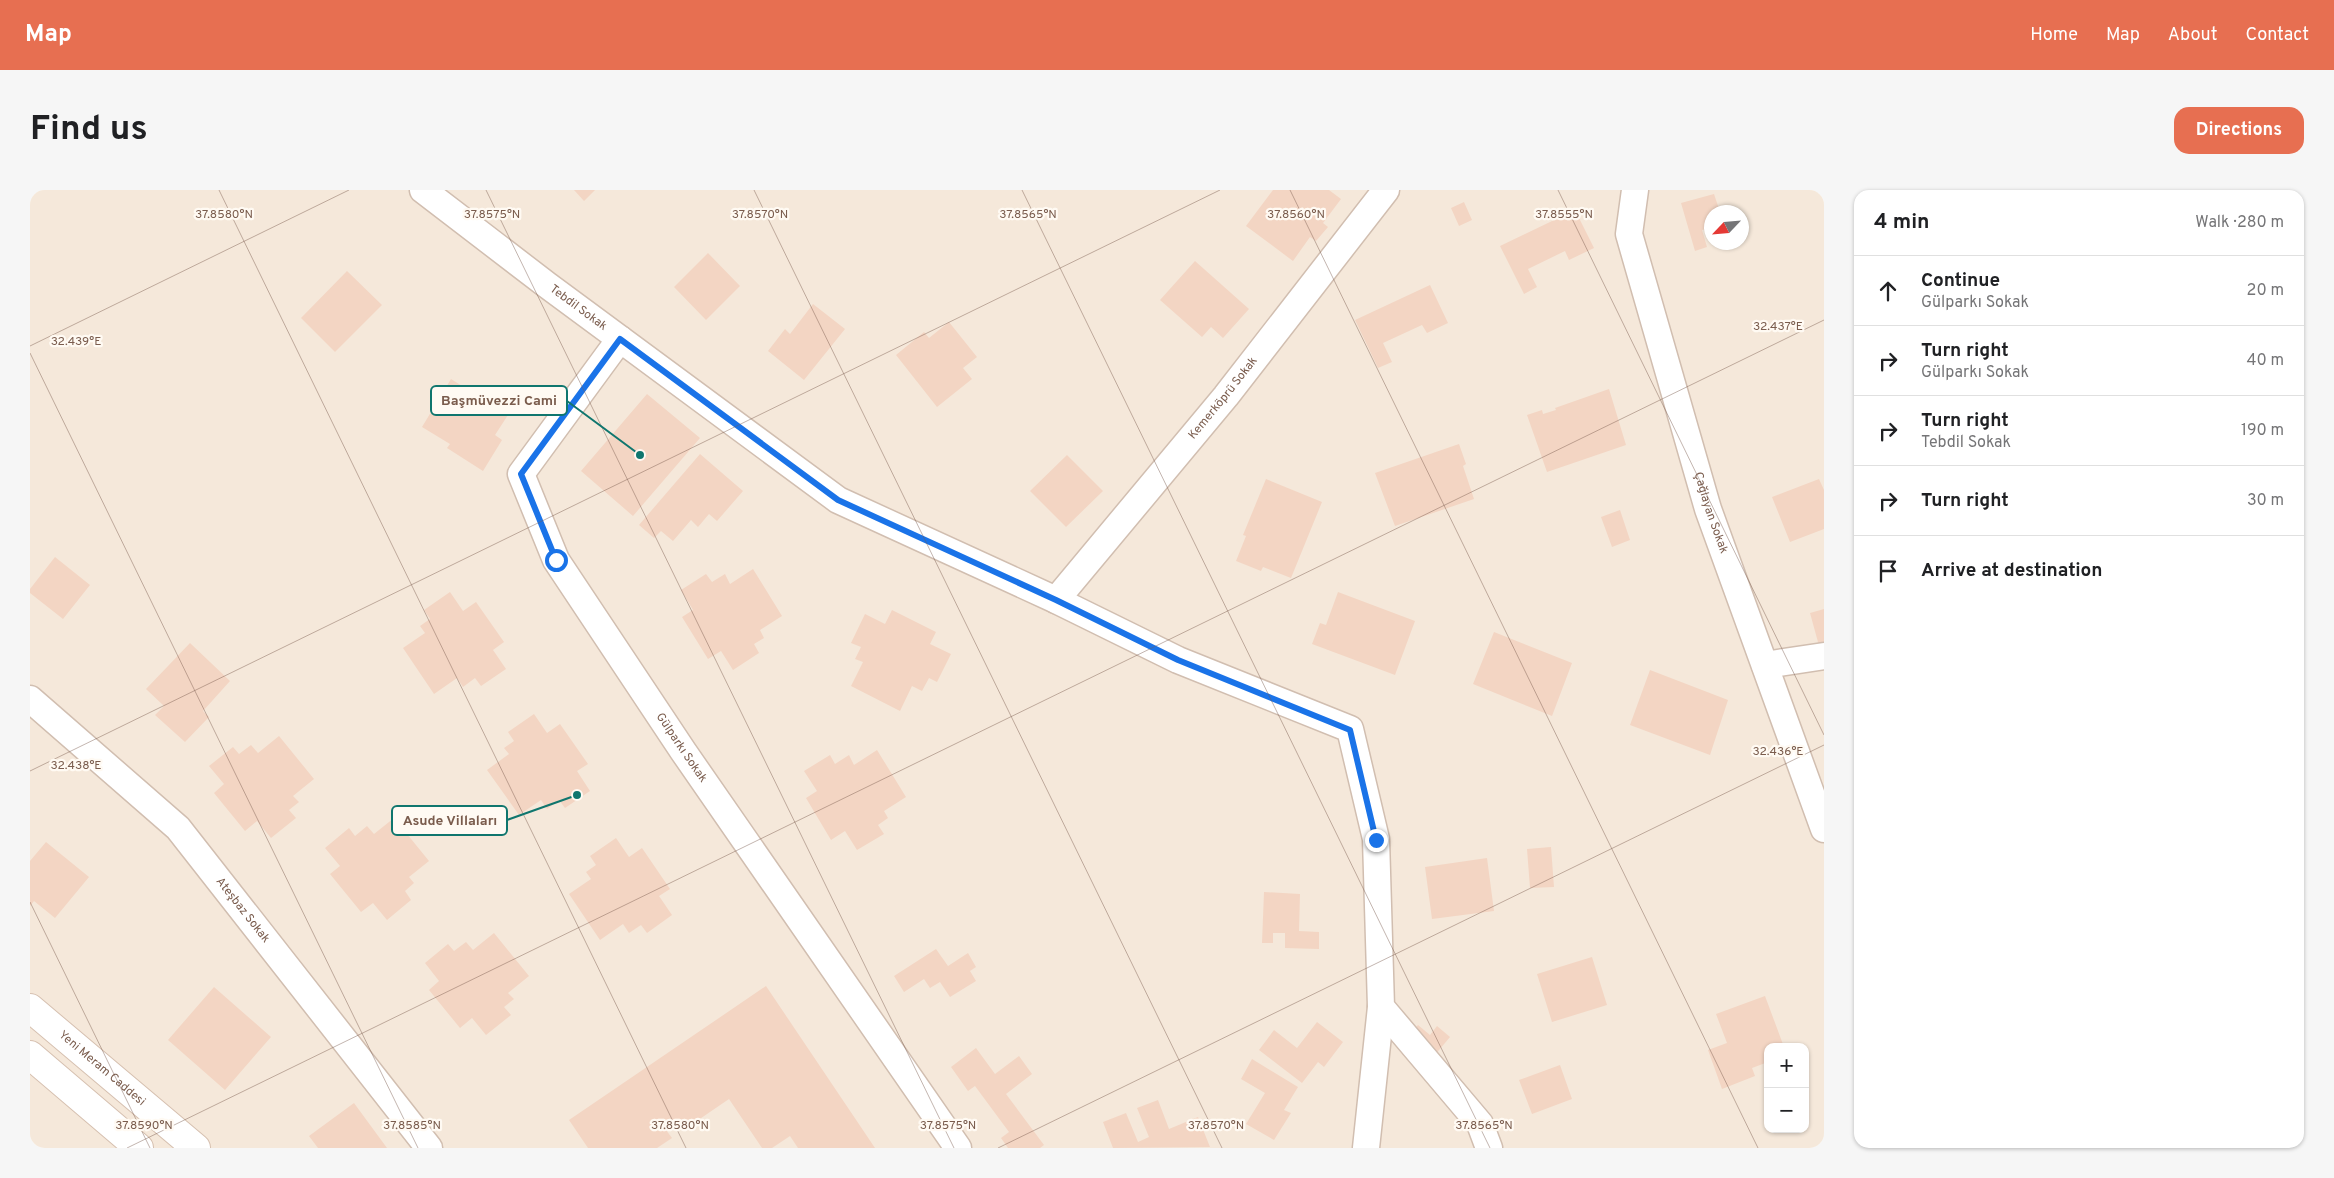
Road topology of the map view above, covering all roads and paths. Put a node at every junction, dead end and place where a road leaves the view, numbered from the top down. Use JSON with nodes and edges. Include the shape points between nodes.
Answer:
{"nodes":[{"id":1,"x":423,"y":190,"type":"edge"},
{"id":2,"x":1386,"y":190,"type":"edge"},
{"id":3,"x":1635,"y":190,"type":"edge"},
{"id":4,"x":620,"y":339,"type":"junction"},
{"id":5,"x":1056,"y":600,"type":"junction"},
{"id":6,"x":1824,"y":656,"type":"edge"},
{"id":7,"x":1765,"y":665,"type":"junction"},
{"id":8,"x":30,"y":699,"type":"edge"},
{"id":9,"x":1824,"y":829,"type":"edge"},
{"id":10,"x":1381,"y":1007,"type":"junction"},
{"id":11,"x":30,"y":1008,"type":"edge"},
{"id":12,"x":30,"y":1055,"type":"edge"},
{"id":13,"x":139,"y":1148,"type":"edge"},
{"id":14,"x":196,"y":1148,"type":"edge"},
{"id":15,"x":429,"y":1148,"type":"edge"},
{"id":16,"x":958,"y":1148,"type":"edge"},
{"id":17,"x":1366,"y":1148,"type":"edge"},
{"id":18,"x":1489,"y":1148,"type":"edge"}],
"edges":[{"from":1,"to":4,"type":"street","name":"Tebdil Sokak"},
{"from":2,"to":5,"type":"street","name":"Kemerköprü Sokak","via":[[1226,396]]},
{"from":3,"to":7,"type":"street","name":"Çağlayan Sokak","via":[[1629,234],[1708,510]]},
{"from":4,"to":5,"type":"street","name":"Tebdil Sokak","via":[[838,500]]},
{"from":4,"to":16,"type":"street","name":"Gülparkı Sokak","via":[[521,474],[556,560],[683,752]]},
{"from":5,"to":10,"type":"street","name":"Tebdil Sokak","via":[[1178,660],[1350,730],[1376,840]]},
{"from":6,"to":7,"type":"street"},
{"from":7,"to":9,"type":"street","name":"Çağlayan Sokak"},
{"from":8,"to":15,"type":"street","name":"Ateşbaz Sokak","via":[[178,828]]},
{"from":10,"to":17,"type":"street"},
{"from":10,"to":18,"type":"street","via":[[1480,1124]]},
{"from":11,"to":14,"type":"main road","name":"Yeni Meram Caddesi"},
{"from":12,"to":13,"type":"main road"}]}
